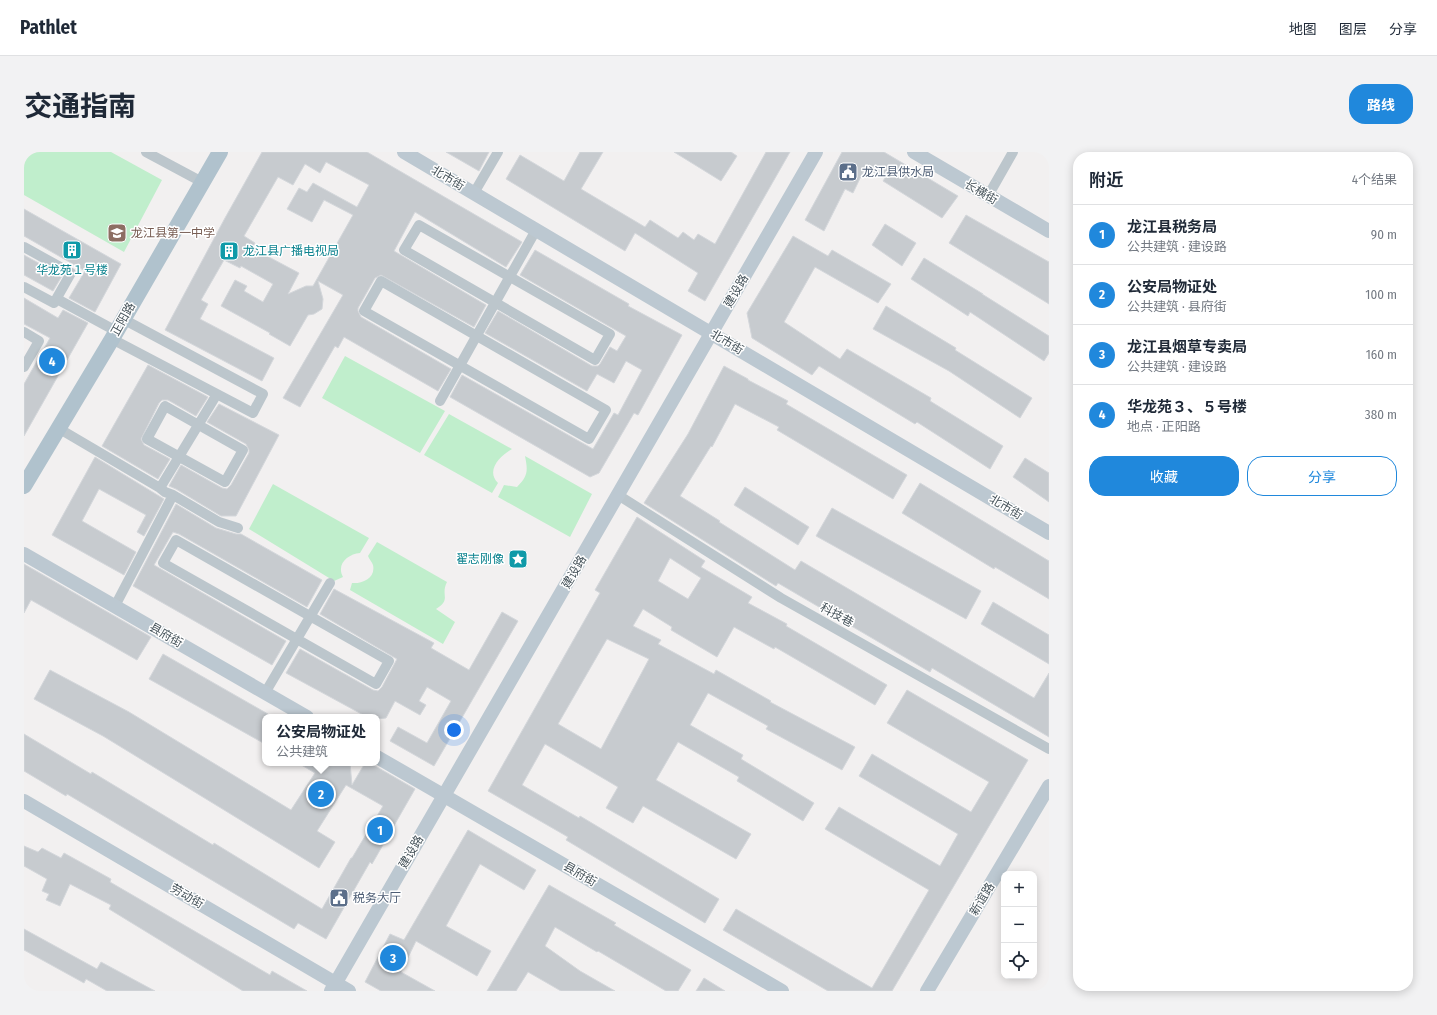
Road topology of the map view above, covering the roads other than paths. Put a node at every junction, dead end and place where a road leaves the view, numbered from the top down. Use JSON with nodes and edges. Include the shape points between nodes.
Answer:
{"nodes":[{"id":1,"x":146,"y":152,"type":"edge"},
{"id":2,"x":220,"y":152,"type":"edge"},
{"id":3,"x":404,"y":152,"type":"edge"},
{"id":4,"x":498,"y":152,"type":"edge"},
{"id":5,"x":816,"y":152,"type":"edge"},
{"id":6,"x":914,"y":152,"type":"edge"},
{"id":7,"x":1013,"y":152,"type":"edge"},
{"id":8,"x":202,"y":182,"type":"junction"},
{"id":9,"x":474,"y":193,"type":"junction"},
{"id":10,"x":988,"y":196,"type":"junction"},
{"id":11,"x":536,"y":230,"type":"junction"},
{"id":12,"x":1049,"y":231,"type":"edge"},
{"id":13,"x":24,"y":247,"type":"edge"},
{"id":14,"x":510,"y":276,"type":"junction"},
{"id":15,"x":24,"y":287,"type":"edge"},
{"id":16,"x":57,"y":299,"type":"junction"},
{"id":17,"x":495,"y":303,"type":"junction"},
{"id":18,"x":117,"y":329,"type":"junction"},
{"id":19,"x":24,"y":332,"type":"edge"},
{"id":20,"x":711,"y":333,"type":"junction"},
{"id":21,"x":477,"y":336,"type":"junction"},
{"id":22,"x":460,"y":365,"type":"junction"},
{"id":23,"x":24,"y":367,"type":"edge"},
{"id":24,"x":217,"y":394,"type":"junction"},
{"id":25,"x":440,"y":401,"type":"dead end"},
{"id":26,"x":198,"y":425,"type":"junction"},
{"id":27,"x":58,"y":428,"type":"junction"},
{"id":28,"x":179,"y":457,"type":"junction"},
{"id":29,"x":29,"y":467,"type":"edge"},
{"id":30,"x":24,"y":486,"type":"edge"},
{"id":31,"x":160,"y":488,"type":"junction"},
{"id":32,"x":173,"y":495,"type":"junction"},
{"id":33,"x":618,"y":495,"type":"junction"},
{"id":34,"x":238,"y":528,"type":"dead end"},
{"id":35,"x":1049,"y":533,"type":"edge"},
{"id":36,"x":24,"y":554,"type":"edge"},
{"id":37,"x":330,"y":583,"type":"dead end"},
{"id":38,"x":115,"y":606,"type":"junction"},
{"id":39,"x":310,"y":616,"type":"junction"},
{"id":40,"x":297,"y":639,"type":"junction"},
{"id":41,"x":265,"y":693,"type":"junction"},
{"id":42,"x":302,"y":714,"type":"edge"},
{"id":43,"x":1049,"y":749,"type":"edge"},
{"id":44,"x":380,"y":759,"type":"edge"},
{"id":45,"x":1049,"y":786,"type":"edge"},
{"id":46,"x":444,"y":796,"type":"junction"},
{"id":47,"x":24,"y":802,"type":"edge"},
{"id":48,"x":333,"y":987,"type":"edge"},
{"id":49,"x":349,"y":991,"type":"edge"},
{"id":50,"x":782,"y":991,"type":"edge"},
{"id":51,"x":927,"y":991,"type":"edge"}],
"edges":[{"from":1,"to":8,"type":"street"},
{"from":2,"to":8,"type":"main road","name":"正阳路"},
{"from":3,"to":9,"type":"street","name":"北市街"},
{"from":4,"to":9,"type":"street"},
{"from":5,"to":20,"type":"street","name":"建设路"},
{"from":6,"to":10,"type":"street","name":"长横街"},
{"from":7,"to":10,"type":"street"},
{"from":8,"to":18,"type":"main road","name":"正阳路"},
{"from":9,"to":11,"type":"street","name":"北市街"},
{"from":10,"to":12,"type":"street","name":"长横街"},
{"from":11,"to":14,"type":"street"},
{"from":11,"to":20,"type":"street","name":"北市街"},
{"from":13,"to":16,"type":"street","via":[[71,273]]},
{"from":14,"to":17,"type":"street"},
{"from":14,"to":17,"type":"street","via":[[419,225],[404,250]]},
{"from":14,"to":17,"type":"street","via":[[610,334],[595,360]]},
{"from":15,"to":16,"type":"street","via":[[54,304]]},
{"from":16,"to":18,"type":"street"},
{"from":17,"to":21,"type":"street"},
{"from":18,"to":24,"type":"street"},
{"from":18,"to":24,"type":"street","via":[[263,394],[255,409]]},
{"from":18,"to":27,"type":"main road","name":"正阳路"},
{"from":19,"to":23,"type":"street","via":[[39,341]]},
{"from":20,"to":33,"type":"street","name":"建设路"},
{"from":20,"to":35,"type":"street","name":"北市街"},
{"from":21,"to":22,"type":"street"},
{"from":21,"to":22,"type":"street","via":[[381,281],[364,310]]},
{"from":21,"to":22,"type":"street","via":[[606,410],[589,439]]},
{"from":22,"to":25,"type":"street"},
{"from":24,"to":26,"type":"street"},
{"from":26,"to":28,"type":"street"},
{"from":26,"to":28,"type":"street","via":[[165,406],[146,439]]},
{"from":26,"to":28,"type":"street","via":[[243,450],[225,482]]},
{"from":27,"to":29,"type":"main road","name":"正阳路"},
{"from":27,"to":31,"type":"street"},
{"from":28,"to":31,"type":"street"},
{"from":29,"to":30,"type":"main road","name":"正阳路"},
{"from":31,"to":32,"type":"street"},
{"from":32,"to":34,"type":"street","via":[[219,522]]},
{"from":32,"to":38,"type":"street"},
{"from":33,"to":43,"type":"street","name":"科技巷","via":[[781,598]]},
{"from":33,"to":46,"type":"street","name":"建设路"},
{"from":36,"to":38,"type":"street","name":"县府街"},
{"from":37,"to":39,"type":"street"},
{"from":38,"to":41,"type":"street","name":"县府街"},
{"from":39,"to":40,"type":"street"},
{"from":39,"to":40,"type":"street","via":[[389,661],[376,684]]},
{"from":39,"to":40,"type":"street","via":[[176,540],[162,563]]},
{"from":40,"to":41,"type":"street"},
{"from":41,"to":42,"type":"street","name":"县府街"},
{"from":44,"to":46,"type":"street","name":"县府街"},
{"from":45,"to":51,"type":"street","name":"新谊路"},
{"from":46,"to":48,"type":"street","name":"建设路"},
{"from":46,"to":50,"type":"street","name":"县府街"},
{"from":47,"to":48,"type":"street","name":"劳动街"},
{"from":48,"to":49,"type":"street","name":"劳动街"}]}
